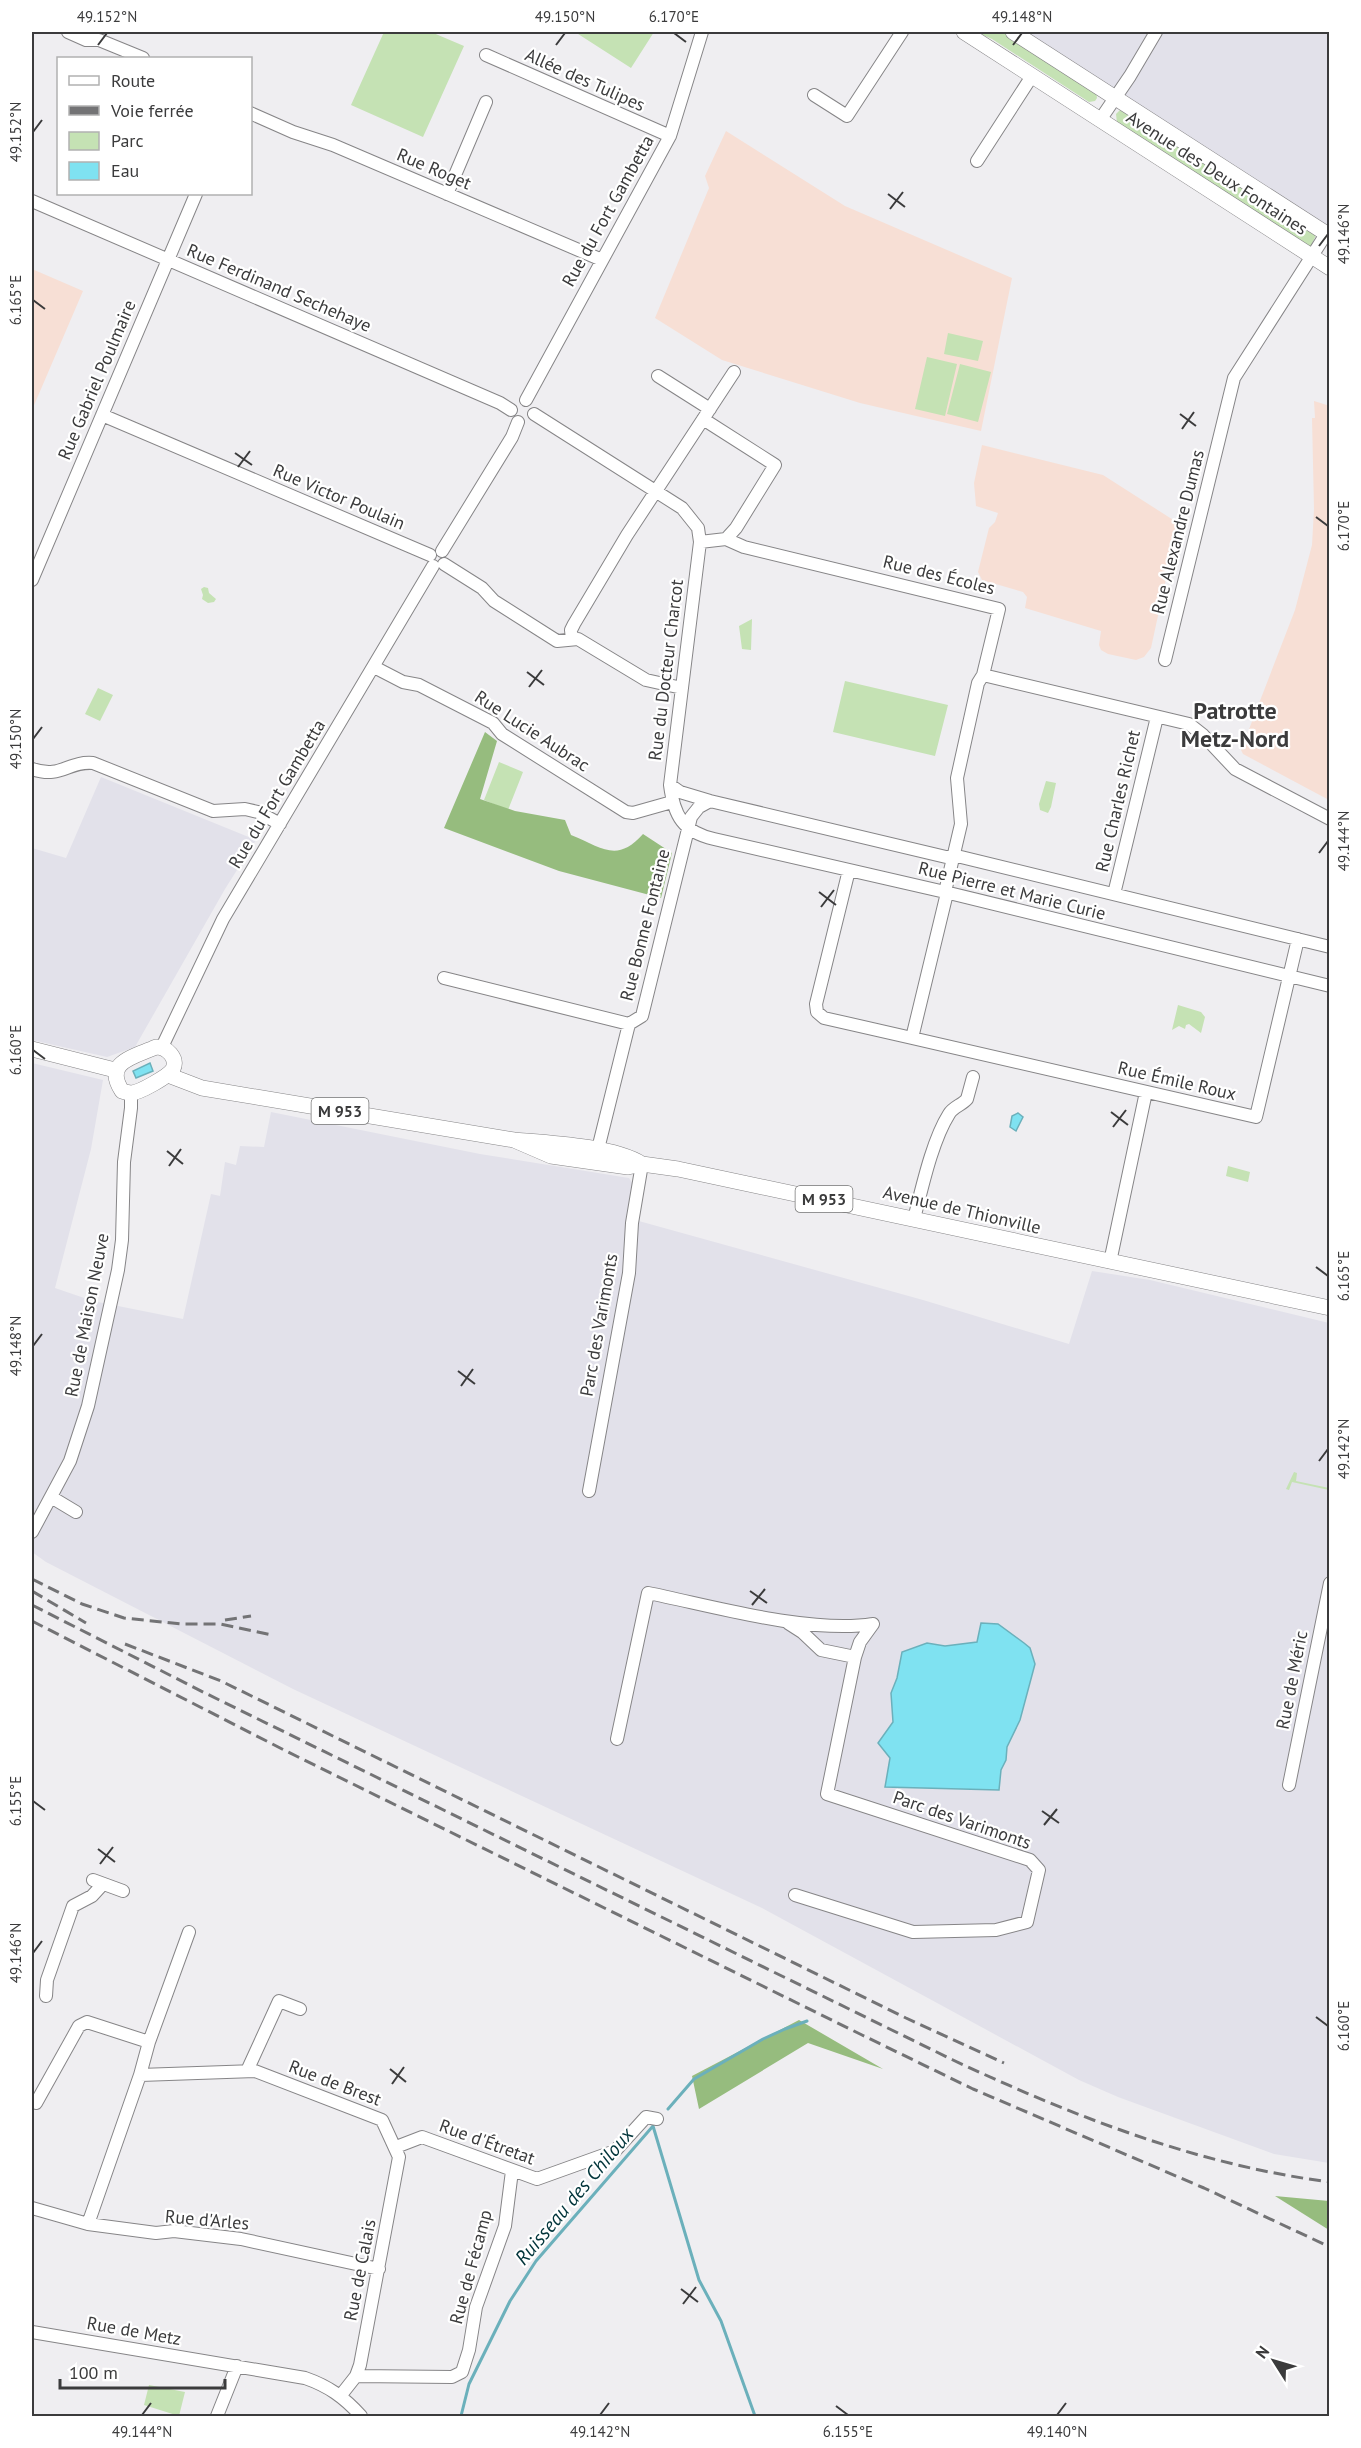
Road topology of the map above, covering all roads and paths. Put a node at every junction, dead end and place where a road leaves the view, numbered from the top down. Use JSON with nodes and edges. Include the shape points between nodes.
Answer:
{"nodes":[{"id":1,"x":70,"y":32,"type":"edge"},
{"id":2,"x":702,"y":32,"type":"edge"},
{"id":3,"x":902,"y":32,"type":"edge"},
{"id":4,"x":964,"y":32,"type":"edge"},
{"id":5,"x":1013,"y":32,"type":"edge"},
{"id":6,"x":1156,"y":32,"type":"edge"},
{"id":7,"x":486,"y":55,"type":"dead end"},
{"id":8,"x":141,"y":57,"type":"edge"},
{"id":9,"x":1032,"y":76,"type":"junction"},
{"id":10,"x":814,"y":95,"type":"dead end"},
{"id":11,"x":1115,"y":98,"type":"junction"},
{"id":12,"x":486,"y":102,"type":"dead end"},
{"id":13,"x":252,"y":114,"type":"edge"},
{"id":14,"x":1100,"y":120,"type":"junction"},
{"id":15,"x":670,"y":136,"type":"junction"},
{"id":16,"x":978,"y":161,"type":"dead end"},
{"id":17,"x":447,"y":194,"type":"junction"},
{"id":18,"x":196,"y":195,"type":"edge"},
{"id":19,"x":32,"y":203,"type":"edge"},
{"id":20,"x":1328,"y":235,"type":"edge"},
{"id":21,"x":1313,"y":257,"type":"junction"},
{"id":22,"x":168,"y":260,"type":"junction"},
{"id":23,"x":602,"y":260,"type":"junction"},
{"id":24,"x":1329,"y":268,"type":"edge"},
{"id":25,"x":734,"y":372,"type":"dead end"},
{"id":26,"x":658,"y":376,"type":"dead end"},
{"id":27,"x":526,"y":400,"type":"junction"},
{"id":28,"x":510,"y":410,"type":"junction"},
{"id":29,"x":534,"y":414,"type":"junction"},
{"id":30,"x":707,"y":414,"type":"junction"},
{"id":31,"x":102,"y":415,"type":"junction"},
{"id":32,"x":519,"y":422,"type":"junction"},
{"id":33,"x":655,"y":491,"type":"junction"},
{"id":34,"x":726,"y":539,"type":"junction"},
{"id":35,"x":700,"y":542,"type":"junction"},
{"id":36,"x":437,"y":559,"type":"junction"},
{"id":37,"x":32,"y":580,"type":"edge"},
{"id":38,"x":572,"y":639,"type":"junction"},
{"id":39,"x":1166,"y":660,"type":"dead end"},
{"id":40,"x":374,"y":667,"type":"junction"},
{"id":41,"x":983,"y":675,"type":"junction"},
{"id":42,"x":682,"y":688,"type":"junction"},
{"id":43,"x":1156,"y":717,"type":"junction"},
{"id":44,"x":32,"y":769,"type":"edge"},
{"id":45,"x":670,"y":785,"type":"junction"},
{"id":46,"x":710,"y":801,"type":"junction"},
{"id":47,"x":672,"y":802,"type":"junction"},
{"id":48,"x":1329,"y":819,"type":"edge"},
{"id":49,"x":280,"y":824,"type":"junction"},
{"id":50,"x":687,"y":828,"type":"junction"},
{"id":51,"x":953,"y":856,"type":"junction"},
{"id":52,"x":849,"y":870,"type":"junction"},
{"id":53,"x":946,"y":892,"type":"junction"},
{"id":54,"x":1114,"y":894,"type":"junction"},
{"id":55,"x":1298,"y":939,"type":"junction"},
{"id":56,"x":1329,"y":947,"type":"edge"},
{"id":57,"x":1290,"y":976,"type":"junction"},
{"id":58,"x":444,"y":978,"type":"dead end"},
{"id":59,"x":1329,"y":986,"type":"edge"},
{"id":60,"x":629,"y":1024,"type":"junction"},
{"id":61,"x":912,"y":1038,"type":"junction"},
{"id":62,"x":162,"y":1047,"type":"junction"},
{"id":63,"x":32,"y":1049,"type":"edge"},
{"id":64,"x":116,"y":1070,"type":"junction"},
{"id":65,"x":168,"y":1076,"type":"junction"},
{"id":66,"x":973,"y":1077,"type":"dead end"},
{"id":67,"x":1146,"y":1092,"type":"junction"},
{"id":68,"x":131,"y":1093,"type":"junction"},
{"id":69,"x":596,"y":1157,"type":"junction"},
{"id":70,"x":642,"y":1164,"type":"junction"},
{"id":71,"x":914,"y":1219,"type":"junction"},
{"id":72,"x":1110,"y":1262,"type":"junction"},
{"id":73,"x":1273,"y":1297,"type":"junction"},
{"id":74,"x":1329,"y":1308,"type":"edge"},
{"id":75,"x":1329,"y":1318,"type":"edge"},
{"id":76,"x":589,"y":1491,"type":"dead end"},
{"id":77,"x":51,"y":1497,"type":"junction"},
{"id":78,"x":76,"y":1512,"type":"dead end"},
{"id":79,"x":32,"y":1532,"type":"edge"},
{"id":80,"x":1329,"y":1583,"type":"edge"},
{"id":81,"x":785,"y":1620,"type":"junction"},
{"id":82,"x":855,"y":1657,"type":"junction"},
{"id":83,"x":616,"y":1739,"type":"dead end"},
{"id":84,"x":1289,"y":1785,"type":"dead end"},
{"id":85,"x":123,"y":1891,"type":"dead end"},
{"id":86,"x":795,"y":1895,"type":"dead end"},
{"id":87,"x":189,"y":1932,"type":"dead end"},
{"id":88,"x":46,"y":1996,"type":"dead end"},
{"id":89,"x":300,"y":2009,"type":"dead end"},
{"id":90,"x":149,"y":2042,"type":"junction"},
{"id":91,"x":247,"y":2071,"type":"junction"},
{"id":92,"x":140,"y":2075,"type":"junction"},
{"id":93,"x":32,"y":2101,"type":"edge"},
{"id":94,"x":657,"y":2119,"type":"dead end"},
{"id":95,"x":396,"y":2147,"type":"junction"},
{"id":96,"x":512,"y":2171,"type":"junction"},
{"id":97,"x":32,"y":2208,"type":"edge"},
{"id":98,"x":88,"y":2224,"type":"junction"},
{"id":99,"x":379,"y":2269,"type":"junction"},
{"id":100,"x":32,"y":2332,"type":"edge"},
{"id":101,"x":237,"y":2366,"type":"junction"},
{"id":102,"x":356,"y":2376,"type":"junction"},
{"id":103,"x":341,"y":2396,"type":"junction"},
{"id":104,"x":217,"y":2416,"type":"edge"},
{"id":105,"x":361,"y":2416,"type":"edge"}],
"edges":[{"from":1,"to":8,"type":"street"},
{"from":2,"to":15,"type":"street","name":"Rue du Fort Gambetta"},
{"from":3,"to":10,"type":"street","via":[[847,116]]},
{"from":4,"to":9,"type":"main road","name":"Avenue des Deux Fontaines"},
{"from":5,"to":11,"type":"main road","name":"Avenue des Deux Fontaines"},
{"from":6,"to":11,"type":"street"},
{"from":7,"to":15,"type":"street","name":"Allée des Tulipes"},
{"from":9,"to":14,"type":"main road","name":"Avenue des Deux Fontaines"},
{"from":9,"to":16,"type":"street"},
{"from":11,"to":14,"type":"street","name":"Avenue des Deux Fontaines"},
{"from":11,"to":20,"type":"main road","name":"Avenue des Deux Fontaines"},
{"from":12,"to":17,"type":"street"},
{"from":13,"to":17,"type":"street","name":"Rue Roget"},
{"from":14,"to":21,"type":"main road","name":"Avenue des Deux Fontaines"},
{"from":15,"to":23,"type":"street","name":"Rue du Fort Gambetta"},
{"from":17,"to":23,"type":"street","name":"Rue Roget"},
{"from":18,"to":22,"type":"street","name":"Rue Gabriel Poulmaire"},
{"from":19,"to":22,"type":"street","name":"Rue Ferdinand Sechehaye"},
{"from":20,"to":21,"type":"street","name":"Avenue des Deux Fontaines"},
{"from":21,"to":24,"type":"main road","name":"Avenue des Deux Fontaines"},
{"from":21,"to":39,"type":"street","name":"Rue Alexandre Dumas","via":[[1234,378]]},
{"from":22,"to":28,"type":"street","name":"Rue Ferdinand Sechehaye","via":[[500,402]]},
{"from":22,"to":31,"type":"street","name":"Rue Gabriel Poulmaire"},
{"from":23,"to":27,"type":"street","name":"Rue du Fort Gambetta"},
{"from":25,"to":30,"type":"street"},
{"from":26,"to":30,"type":"street"},
{"from":27,"to":28,"type":"street","via":[[516,401]]},
{"from":27,"to":29,"type":"street","via":[[532,404]]},
{"from":28,"to":32,"type":"street","via":[[512,418]]},
{"from":29,"to":32,"type":"street","via":[[529,421]]},
{"from":29,"to":33,"type":"street"},
{"from":30,"to":33,"type":"street"},
{"from":30,"to":34,"type":"street","via":[[775,465]]},
{"from":31,"to":36,"type":"street","name":"Rue Victor Poulain"},
{"from":31,"to":37,"type":"street","name":"Rue Gabriel Poulmaire"},
{"from":32,"to":36,"type":"street","name":"Rue du Fort Gambetta"},
{"from":33,"to":35,"type":"street","via":[[690,517],[698,528]]},
{"from":33,"to":38,"type":"street","via":[[574,624]]},
{"from":34,"to":35,"type":"street","name":"Rue des Écoles"},
{"from":34,"to":41,"type":"street","name":"Rue des Écoles","via":[[744,547],[999,609]]},
{"from":35,"to":42,"type":"street","name":"Rue du Docteur Charcot"},
{"from":36,"to":38,"type":"street","name":"Rue Victor Poulain","via":[[544,634],[556,641]]},
{"from":36,"to":40,"type":"street","name":"Rue du Fort Gambetta"},
{"from":38,"to":42,"type":"street","name":"Rue Victor Poulain","via":[[585,642],[646,680]]},
{"from":40,"to":47,"type":"street","name":"Rue Lucie Aubrac","via":[[403,682],[419,685],[492,723],[502,734],[626,812]]},
{"from":40,"to":49,"type":"street","name":"Rue du Fort Gambetta"},
{"from":41,"to":43,"type":"street"},
{"from":41,"to":51,"type":"street","via":[[957,778],[962,814]]},
{"from":42,"to":45,"type":"street","name":"Rue du Docteur Charcot"},
{"from":43,"to":48,"type":"street","via":[[1189,724],[1235,769]]},
{"from":43,"to":54,"type":"street","name":"Rue Charles Richet"},
{"from":44,"to":49,"type":"street","via":[[57,772],[83,762],[93,763],[213,811],[245,809]]},
{"from":45,"to":46,"type":"street","name":"Rue Pierre et Marie Curie"},
{"from":45,"to":47,"type":"street","name":"Rue du Docteur Charcot"},
{"from":46,"to":50,"type":"street","via":[[699,807]]},
{"from":46,"to":51,"type":"street","name":"Rue Pierre et Marie Curie"},
{"from":47,"to":50,"type":"street"},
{"from":49,"to":62,"type":"street","name":"Rue du Fort Gambetta","via":[[223,919]]},
{"from":50,"to":52,"type":"street","name":"Rue Pierre et Marie Curie","via":[[698,835]]},
{"from":50,"to":60,"type":"street","name":"Rue Bonne Fontaine","via":[[642,1017]]},
{"from":51,"to":53,"type":"street"},
{"from":51,"to":54,"type":"street","name":"Rue Pierre et Marie Curie"},
{"from":52,"to":53,"type":"street","name":"Rue Pierre et Marie Curie"},
{"from":52,"to":61,"type":"street","name":"Rue Émile Roux","via":[[817,1012],[824,1018]]},
{"from":53,"to":57,"type":"street","name":"Rue Pierre et Marie Curie"},
{"from":53,"to":61,"type":"street"},
{"from":54,"to":55,"type":"street","name":"Rue Pierre et Marie Curie"},
{"from":55,"to":56,"type":"street","name":"Rue Pierre et Marie Curie"},
{"from":55,"to":57,"type":"street","name":"Rue Émile Roux"},
{"from":57,"to":59,"type":"street","name":"Rue Pierre et Marie Curie"},
{"from":57,"to":67,"type":"street","name":"Rue Émile Roux","via":[[1256,1117]]},
{"from":58,"to":60,"type":"street"},
{"from":60,"to":69,"type":"street"},
{"from":61,"to":67,"type":"street","name":"Rue Émile Roux"},
{"from":62,"to":64,"type":"main road","via":[[120,1064]]},
{"from":62,"to":65,"type":"main road","via":[[174,1059]]},
{"from":63,"to":64,"type":"main road"},
{"from":64,"to":68,"type":"main road","via":[[116,1082],[122,1091]]},
{"from":65,"to":68,"type":"main road"},
{"from":65,"to":69,"type":"main road","name":"Avenue de Thionville","number":"M 953","via":[[202,1088],[514,1140],[551,1156]]},
{"from":66,"to":71,"type":"street","via":[[967,1099],[953,1108],[944,1124]]},
{"from":67,"to":72,"type":"street"},
{"from":68,"to":77,"type":"street","name":"Rue de Maison Neuve","via":[[118,1270],[80,1433]]},
{"from":69,"to":70,"type":"main road","name":"Avenue de Thionville","number":"M 953","via":[[628,1167]]},
{"from":70,"to":71,"type":"main road","name":"Avenue de Thionville","number":"M 953"},
{"from":70,"to":76,"type":"street","name":"Parc des Varimonts","via":[[630,1273]]},
{"from":71,"to":72,"type":"main road","name":"Avenue de Thionville","number":"M 953"},
{"from":72,"to":73,"type":"main road","name":"Avenue de Thionville","number":"M 953"},
{"from":73,"to":74,"type":"main road","name":"Avenue de Thionville","number":"M 953"},
{"from":73,"to":75,"type":"main road","name":"Avenue de Thionville","number":"M 953"},
{"from":77,"to":78,"type":"street"},
{"from":77,"to":79,"type":"street","name":"Rue de Maison Neuve"},
{"from":80,"to":84,"type":"street","name":"Rue de Méric"},
{"from":81,"to":82,"type":"street","name":"Parc des Varimonts","via":[[820,1650]]},
{"from":81,"to":82,"type":"street","name":"Parc des Varimonts","via":[[852,1627],[873,1624]]},
{"from":81,"to":83,"type":"street","name":"Parc des Varimonts","via":[[648,1593]]},
{"from":82,"to":86,"type":"street","name":"Parc des Varimonts","via":[[827,1794],[1030,1860],[1039,1870],[1027,1922],[996,1930],[913,1932]]},
{"from":85,"to":88,"type":"street","via":[[98,1882],[92,1896],[73,1906],[46,1980]]},
{"from":87,"to":90,"type":"street"},
{"from":89,"to":91,"type":"street","via":[[279,2001]]},
{"from":90,"to":92,"type":"street"},
{"from":90,"to":93,"type":"street","via":[[87,2022],[79,2025],[36,2103]]},
{"from":91,"to":92,"type":"street","name":"Rue de Brest"},
{"from":91,"to":95,"type":"street","name":"Rue de Brest","via":[[382,2120]]},
{"from":92,"to":98,"type":"street"},
{"from":94,"to":96,"type":"street","name":"Rue d'Étretat","via":[[646,2117],[615,2151],[537,2179]]},
{"from":95,"to":96,"type":"street","name":"Rue d'Étretat","via":[[422,2137]]},
{"from":95,"to":99,"type":"street","name":"Rue de Calais","via":[[399,2157]]},
{"from":96,"to":102,"type":"street","name":"Rue de Fécamp","via":[[505,2226],[476,2307],[462,2372],[452,2377]]},
{"from":97,"to":98,"type":"street","name":"Rue d'Arles"},
{"from":98,"to":99,"type":"street","name":"Rue d'Arles","via":[[241,2239]]},
{"from":99,"to":102,"type":"street","name":"Rue de Calais"},
{"from":100,"to":101,"type":"street","name":"Rue de Metz"},
{"from":101,"to":103,"type":"street","name":"Rue de Metz","via":[[305,2378]]},
{"from":101,"to":104,"type":"street"},
{"from":102,"to":103,"type":"street","name":"Rue de Calais"},
{"from":103,"to":105,"type":"street","name":"Rue de Metz"}]}
